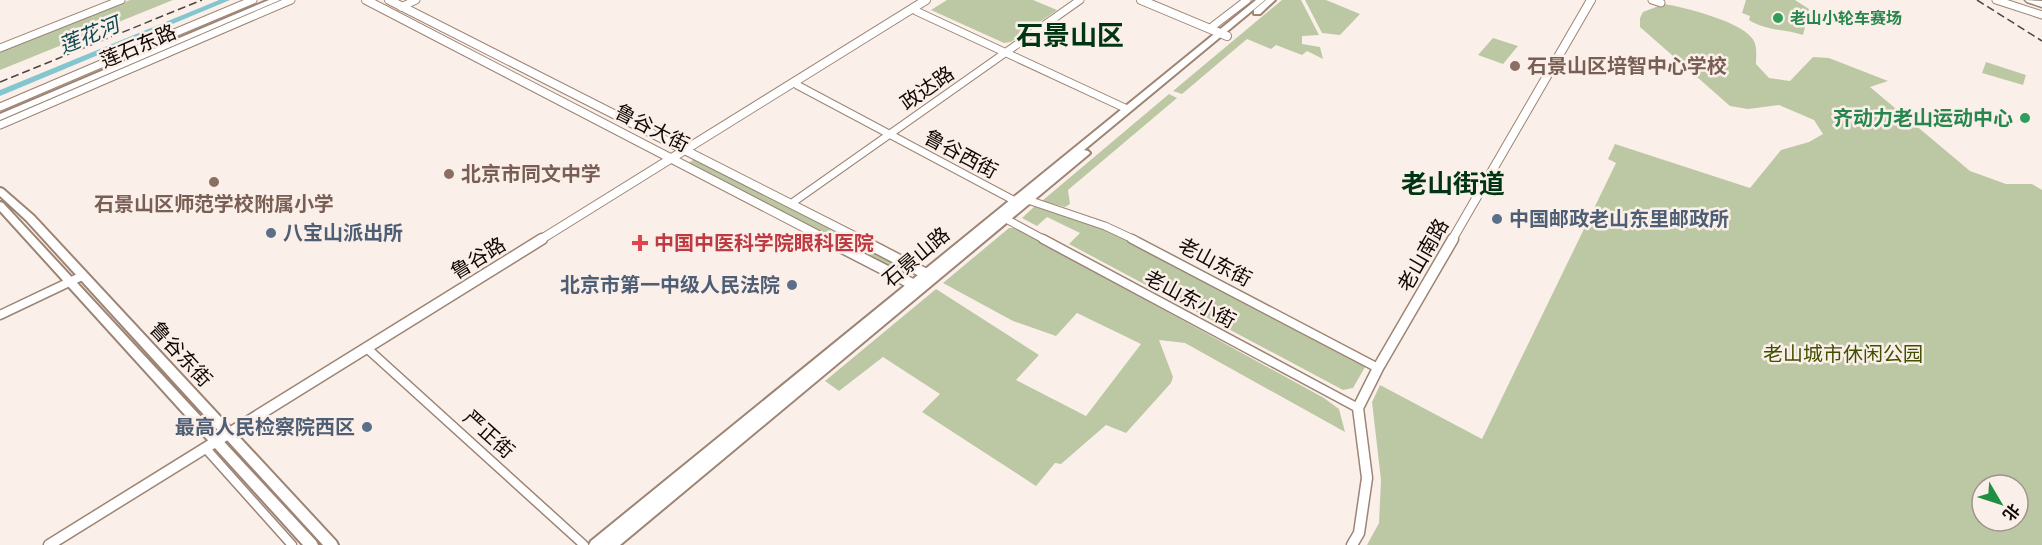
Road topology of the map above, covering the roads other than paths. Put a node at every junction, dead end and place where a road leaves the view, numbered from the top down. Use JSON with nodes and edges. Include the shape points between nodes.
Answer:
{"nodes":[{"id":1,"x":121,"y":0,"type":"edge"},
{"id":2,"x":253,"y":0,"type":"edge"},
{"id":3,"x":264,"y":0,"type":"edge"},
{"id":4,"x":276,"y":0,"type":"edge"},
{"id":5,"x":291,"y":0,"type":"edge"},
{"id":6,"x":366,"y":0,"type":"edge"},
{"id":7,"x":389,"y":0,"type":"edge"},
{"id":8,"x":416,"y":0,"type":"edge"},
{"id":9,"x":927,"y":0,"type":"edge"},
{"id":10,"x":933,"y":0,"type":"edge"},
{"id":11,"x":1080,"y":0,"type":"edge"},
{"id":12,"x":1141,"y":0,"type":"edge"},
{"id":13,"x":1150,"y":0,"type":"edge"},
{"id":14,"x":1247,"y":0,"type":"edge"},
{"id":15,"x":1261,"y":0,"type":"edge"},
{"id":16,"x":1271,"y":0,"type":"edge"},
{"id":17,"x":1591,"y":0,"type":"edge"},
{"id":18,"x":1652,"y":0,"type":"edge"},
{"id":19,"x":1996,"y":0,"type":"edge"},
{"id":20,"x":2030,"y":0,"type":"edge"},
{"id":21,"x":1661,"y":3,"type":"dead end"},
{"id":22,"x":2042,"y":4,"type":"edge"},
{"id":23,"x":401,"y":7,"type":"junction"},
{"id":24,"x":916,"y":11,"type":"junction"},
{"id":25,"x":243,"y":12,"type":"junction"},
{"id":26,"x":2042,"y":15,"type":"edge"},
{"id":27,"x":195,"y":32,"type":"junction"},
{"id":28,"x":1223,"y":32,"type":"junction"},
{"id":29,"x":0,"y":48,"type":"edge"},
{"id":30,"x":1007,"y":52,"type":"junction"},
{"id":31,"x":102,"y":63,"type":"junction"},
{"id":32,"x":100,"y":82,"type":"junction"},
{"id":33,"x":797,"y":85,"type":"junction"},
{"id":34,"x":23,"y":104,"type":"junction"},
{"id":35,"x":0,"y":109,"type":"edge"},
{"id":36,"x":1127,"y":109,"type":"junction"},
{"id":37,"x":0,"y":117,"type":"edge"},
{"id":38,"x":0,"y":125,"type":"edge"},
{"id":39,"x":890,"y":135,"type":"junction"},
{"id":40,"x":688,"y":151,"type":"junction"},
{"id":41,"x":674,"y":160,"type":"junction"},
{"id":42,"x":0,"y":191,"type":"edge"},
{"id":43,"x":1028,"y":200,"type":"junction"},
{"id":44,"x":1015,"y":201,"type":"junction"},
{"id":45,"x":792,"y":203,"type":"junction"},
{"id":46,"x":0,"y":205,"type":"edge"},
{"id":47,"x":1006,"y":219,"type":"junction"},
{"id":48,"x":82,"y":276,"type":"junction"},
{"id":49,"x":930,"y":276,"type":"junction"},
{"id":50,"x":69,"y":280,"type":"junction"},
{"id":51,"x":918,"y":287,"type":"junction"},
{"id":52,"x":0,"y":315,"type":"edge"},
{"id":53,"x":370,"y":351,"type":"junction"},
{"id":54,"x":1378,"y":368,"type":"junction"},
{"id":55,"x":1358,"y":408,"type":"junction"},
{"id":56,"x":224,"y":439,"type":"junction"},
{"id":57,"x":208,"y":451,"type":"junction"},
{"id":58,"x":49,"y":545,"type":"edge"},
{"id":59,"x":58,"y":545,"type":"edge"},
{"id":60,"x":292,"y":545,"type":"edge"},
{"id":61,"x":311,"y":545,"type":"edge"},
{"id":62,"x":331,"y":545,"type":"edge"},
{"id":63,"x":584,"y":545,"type":"edge"},
{"id":64,"x":596,"y":545,"type":"edge"},
{"id":65,"x":611,"y":545,"type":"edge"},
{"id":66,"x":1352,"y":545,"type":"edge"}],
"edges":[{"from":1,"to":29,"type":"street"},
{"from":2,"to":31,"type":"street","name":"莲石东路"},
{"from":3,"to":25,"type":"main road"},
{"from":4,"to":25,"type":"main road"},
{"from":5,"to":32,"type":"street","name":"莲石东路"},
{"from":6,"to":41,"type":"main road","name":"鲁谷大街"},
{"from":7,"to":23,"type":"main road","name":"鲁谷大街"},
{"from":8,"to":23,"type":"street"},
{"from":9,"to":40,"type":"main road","name":"鲁谷路"},
{"from":10,"to":24,"type":"main road","name":"鲁谷路"},
{"from":11,"to":30,"type":"street","name":"政达路"},
{"from":12,"to":28,"type":"main road"},
{"from":13,"to":28,"type":"main road"},
{"from":14,"to":28,"type":"street"},
{"from":15,"to":28,"type":"main road","name":"石景山路"},
{"from":16,"to":28,"type":"main road","name":"石景山路"},
{"from":17,"to":54,"type":"main road","name":"老山南路"},
{"from":18,"to":21,"type":"street"},
{"from":19,"to":26,"type":"street"},
{"from":20,"to":22,"type":"highway"},
{"from":23,"to":40,"type":"main road","name":"鲁谷大街"},
{"from":24,"to":30,"type":"street"},
{"from":24,"to":33,"type":"main road","name":"鲁谷路"},
{"from":25,"to":27,"type":"main road","name":"莲石东路"},
{"from":27,"to":31,"type":"main road"},
{"from":27,"to":32,"type":"main road"},
{"from":27,"to":34,"type":"main road","name":"莲石东路"},
{"from":28,"to":36,"type":"main road","name":"石景山路"},
{"from":28,"to":43,"type":"main road","name":"石景山路"},
{"from":30,"to":36,"type":"street"},
{"from":30,"to":39,"type":"street","name":"政达路"},
{"from":31,"to":35,"type":"street","name":"莲石东路"},
{"from":32,"to":38,"type":"street","name":"莲石东路"},
{"from":33,"to":39,"type":"street","name":"鲁谷西街"},
{"from":33,"to":40,"type":"main road","name":"鲁谷路"},
{"from":34,"to":35,"type":"main road"},
{"from":34,"to":37,"type":"main road"},
{"from":36,"to":44,"type":"main road","name":"石景山路"},
{"from":39,"to":44,"type":"street","name":"鲁谷西街"},
{"from":39,"to":45,"type":"street","name":"政达路"},
{"from":40,"to":41,"type":"main road","name":"鲁谷路"},
{"from":40,"to":45,"type":"main road","name":"鲁谷大街"},
{"from":41,"to":51,"type":"main road","name":"鲁谷大街"},
{"from":41,"to":53,"type":"main road","name":"鲁谷路"},
{"from":41,"to":56,"type":"main road","name":"鲁谷路"},
{"from":42,"to":48,"type":"main road","name":"鲁谷东街"},
{"from":43,"to":47,"type":"main road","name":"石景山路"},
{"from":43,"to":54,"type":"street","name":"老山东街","via":[[1105,226],[1163,253]]},
{"from":44,"to":49,"type":"main road","name":"石景山路"},
{"from":45,"to":49,"type":"main road","name":"鲁谷大街"},
{"from":46,"to":50,"type":"main road","name":"鲁谷东街"},
{"from":47,"to":49,"type":"main road","name":"石景山路"},
{"from":47,"to":55,"type":"street","name":"老山东小街"},
{"from":48,"to":50,"type":"street"},
{"from":48,"to":56,"type":"main road","name":"鲁谷东街"},
{"from":49,"to":51,"type":"main road","name":"石景山路"},
{"from":50,"to":52,"type":"street"},
{"from":50,"to":56,"type":"main road","name":"鲁谷东街"},
{"from":51,"to":64,"type":"main road","name":"石景山路"},
{"from":51,"to":65,"type":"main road","name":"石景山路"},
{"from":53,"to":56,"type":"main road","name":"鲁谷路"},
{"from":53,"to":63,"type":"street","name":"严正街"},
{"from":54,"to":55,"type":"main road","name":"老山南路"},
{"from":55,"to":66,"type":"main road","via":[[1367,478],[1364,513]]},
{"from":56,"to":57,"type":"main road","name":"鲁谷路"},
{"from":56,"to":58,"type":"main road","name":"鲁谷路"},
{"from":56,"to":61,"type":"main road","name":"鲁谷东街"},
{"from":56,"to":62,"type":"main road","name":"鲁谷东街"},
{"from":57,"to":59,"type":"main road","name":"鲁谷路"},
{"from":57,"to":60,"type":"street"}]}
